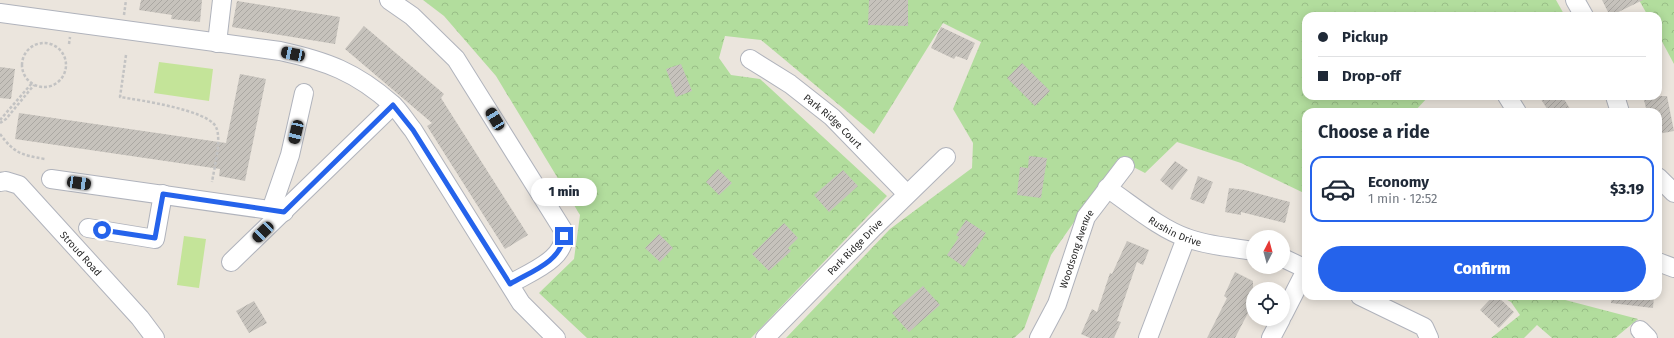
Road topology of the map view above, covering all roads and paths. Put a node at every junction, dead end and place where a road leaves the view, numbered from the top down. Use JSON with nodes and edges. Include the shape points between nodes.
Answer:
{"nodes":[{"id":1,"x":126,"y":0,"type":"edge"},
{"id":2,"x":222,"y":0,"type":"edge"},
{"id":3,"x":389,"y":0,"type":"edge"},
{"id":4,"x":1575,"y":0,"type":"edge"},
{"id":5,"x":1582,"y":12,"type":"edge"},
{"id":6,"x":0,"y":13,"type":"edge"},
{"id":7,"x":124,"y":17,"type":"dead end"},
{"id":8,"x":217,"y":42,"type":"junction"},
{"id":9,"x":126,"y":55,"type":"dead end"},
{"id":10,"x":750,"y":59,"type":"dead end"},
{"id":11,"x":33,"y":84,"type":"junction"},
{"id":12,"x":304,"y":93,"type":"dead end"},
{"id":13,"x":393,"y":105,"type":"junction"},
{"id":14,"x":0,"y":122,"type":"edge"},
{"id":15,"x":0,"y":134,"type":"edge"},
{"id":16,"x":946,"y":157,"type":"dead end"},
{"id":17,"x":45,"y":158,"type":"dead end"},
{"id":18,"x":1125,"y":166,"type":"dead end"},
{"id":19,"x":52,"y":179,"type":"dead end"},
{"id":20,"x":1662,"y":180,"type":"edge"},
{"id":21,"x":0,"y":182,"type":"edge"},
{"id":22,"x":212,"y":182,"type":"dead end"},
{"id":23,"x":1107,"y":188,"type":"junction"},
{"id":24,"x":1674,"y":193,"type":"edge"},
{"id":25,"x":163,"y":194,"type":"junction"},
{"id":26,"x":907,"y":194,"type":"junction"},
{"id":27,"x":278,"y":211,"type":"junction"},
{"id":28,"x":88,"y":228,"type":"dead end"},
{"id":29,"x":1186,"y":238,"type":"junction"},
{"id":30,"x":1246,"y":250,"type":"edge"},
{"id":31,"x":231,"y":262,"type":"dead end"},
{"id":32,"x":1290,"y":262,"type":"edge"},
{"id":33,"x":1662,"y":264,"type":"edge"},
{"id":34,"x":1302,"y":268,"type":"edge"},
{"id":35,"x":1674,"y":268,"type":"edge"},
{"id":36,"x":1302,"y":278,"type":"edge"},
{"id":37,"x":510,"y":284,"type":"junction"},
{"id":38,"x":1367,"y":300,"type":"edge"},
{"id":39,"x":1290,"y":301,"type":"edge"},
{"id":40,"x":1277,"y":326,"type":"edge"},
{"id":41,"x":1427,"y":332,"type":"edge"},
{"id":42,"x":155,"y":338,"type":"edge"},
{"id":43,"x":556,"y":338,"type":"edge"},
{"id":44,"x":765,"y":338,"type":"edge"},
{"id":45,"x":1039,"y":338,"type":"edge"},
{"id":46,"x":1148,"y":338,"type":"edge"},
{"id":47,"x":1271,"y":338,"type":"edge"}],
"edges":[{"from":1,"to":7,"type":"path"},
{"from":2,"to":8,"type":"street"},
{"from":3,"to":37,"type":"street","via":[[412,16],[456,59],[562,230],[563,244],[553,259]]},
{"from":4,"to":5,"type":"street"},
{"from":6,"to":8,"type":"street"},
{"from":8,"to":13,"type":"street","via":[[280,51],[332,65],[362,80]]},
{"from":9,"to":22,"type":"path","via":[[120,97],[164,105],[198,115],[211,120],[216,127],[218,137]]},
{"from":10,"to":26,"type":"street","name":"Park Ridge Court","via":[[790,84],[832,117]]},
{"from":11,"to":11,"type":"path","via":[[50,86],[62,77],[66,63],[64,55],[54,45],[39,43],[27,50],[23,56],[22,70]]},
{"from":11,"to":14,"type":"path"},
{"from":12,"to":27,"type":"street"},
{"from":13,"to":27,"type":"street"},
{"from":13,"to":37,"type":"street","via":[[413,130]]},
{"from":15,"to":17,"type":"path","via":[[18,153]]},
{"from":16,"to":26,"type":"street","name":"Park Ridge Drive"},
{"from":18,"to":23,"type":"street","name":"Woodsong Avenue"},
{"from":19,"to":25,"type":"street"},
{"from":20,"to":24,"type":"street"},
{"from":21,"to":42,"type":"street","name":"Stroud Road","via":[[19,185],[140,318]]},
{"from":23,"to":29,"type":"street","name":"Rushin Drive"},
{"from":23,"to":45,"type":"street","name":"Woodsong Avenue","via":[[1086,217],[1057,304]]},
{"from":25,"to":27,"type":"street"},
{"from":25,"to":28,"type":"street","via":[[155,238]]},
{"from":26,"to":44,"type":"street","name":"Park Ridge Drive"},
{"from":27,"to":31,"type":"street"},
{"from":29,"to":30,"type":"street","name":"Rushin Drive"},
{"from":29,"to":46,"type":"street"},
{"from":32,"to":34,"type":"street"},
{"from":33,"to":35,"type":"street"},
{"from":36,"to":39,"type":"street"},
{"from":37,"to":43,"type":"street","via":[[521,303]]},
{"from":38,"to":41,"type":"street"},
{"from":40,"to":47,"type":"street"}]}
